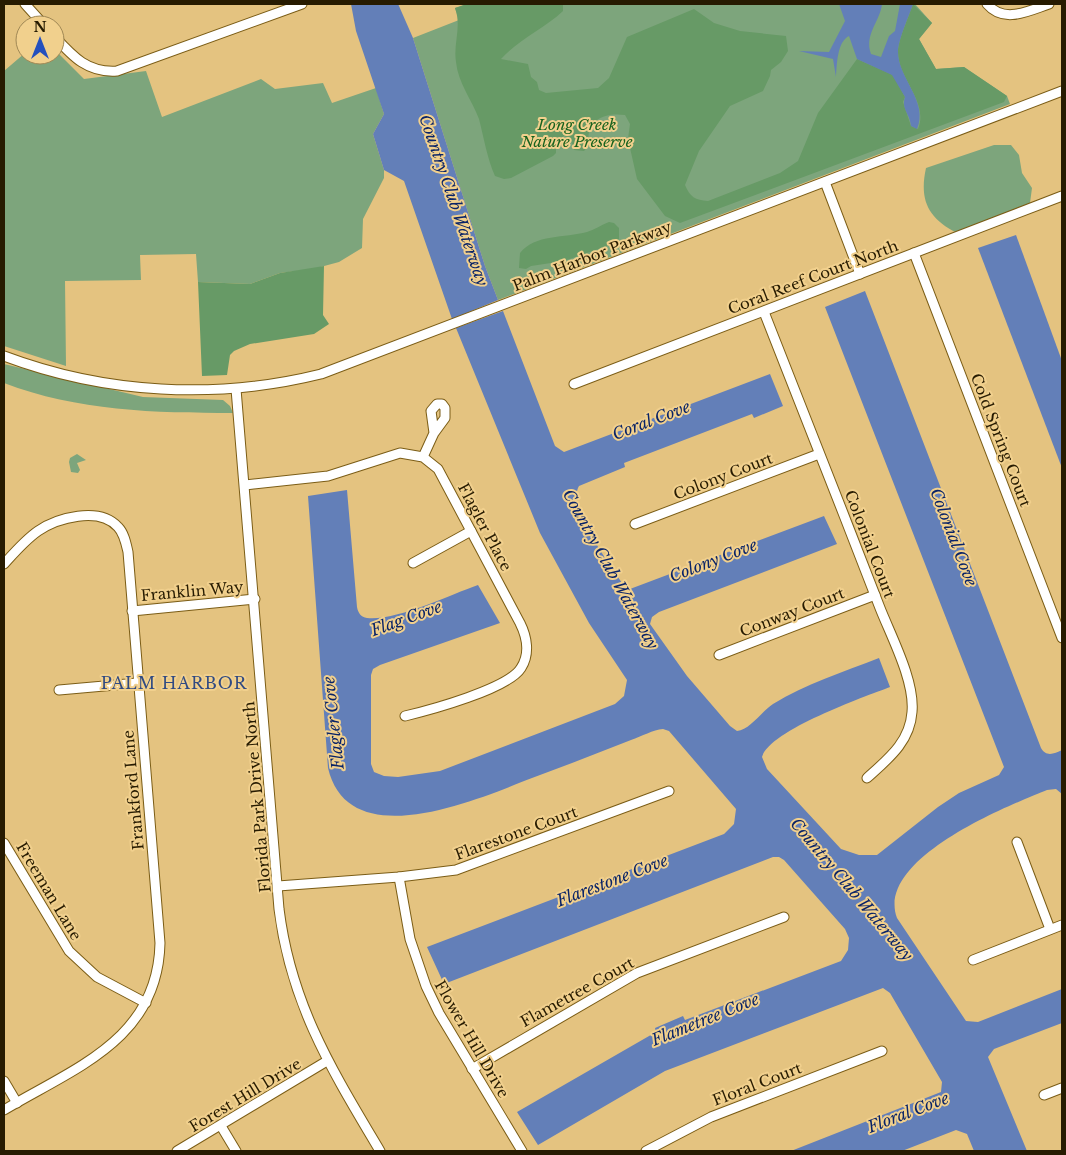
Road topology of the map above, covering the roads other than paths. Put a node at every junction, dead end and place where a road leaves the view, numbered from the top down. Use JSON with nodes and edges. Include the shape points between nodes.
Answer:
{"nodes":[{"id":1,"x":25,"y":4,"type":"edge"},
{"id":2,"x":302,"y":4,"type":"edge"},
{"id":3,"x":987,"y":4,"type":"edge"},
{"id":4,"x":1049,"y":4,"type":"edge"},
{"id":5,"x":35,"y":15,"type":"edge"},
{"id":6,"x":65,"y":47,"type":"edge"},
{"id":7,"x":1062,"y":91,"type":"edge"},
{"id":8,"x":825,"y":182,"type":"junction"},
{"id":9,"x":1062,"y":196,"type":"edge"},
{"id":10,"x":914,"y":253,"type":"junction"},
{"id":11,"x":860,"y":274,"type":"junction"},
{"id":12,"x":764,"y":312,"type":"junction"},
{"id":13,"x":4,"y":356,"type":"edge"},
{"id":14,"x":574,"y":384,"type":"dead end"},
{"id":15,"x":236,"y":388,"type":"junction"},
{"id":16,"x":434,"y":433,"type":"dead end"},
{"id":17,"x":820,"y":454,"type":"junction"},
{"id":18,"x":423,"y":457,"type":"junction"},
{"id":19,"x":245,"y":485,"type":"junction"},
{"id":20,"x":636,"y":524,"type":"dead end"},
{"id":21,"x":471,"y":531,"type":"junction"},
{"id":22,"x":413,"y":563,"type":"dead end"},
{"id":23,"x":4,"y":564,"type":"edge"},
{"id":24,"x":875,"y":595,"type":"junction"},
{"id":25,"x":255,"y":599,"type":"junction"},
{"id":26,"x":132,"y":611,"type":"junction"},
{"id":27,"x":1062,"y":638,"type":"edge"},
{"id":28,"x":719,"y":655,"type":"dead end"},
{"id":29,"x":138,"y":684,"type":"junction"},
{"id":30,"x":60,"y":690,"type":"dead end"},
{"id":31,"x":405,"y":716,"type":"dead end"},
{"id":32,"x":867,"y":778,"type":"dead end"},
{"id":33,"x":669,"y":791,"type":"dead end"},
{"id":34,"x":1017,"y":842,"type":"dead end"},
{"id":35,"x":4,"y":843,"type":"edge"},
{"id":36,"x":399,"y":877,"type":"junction"},
{"id":37,"x":278,"y":886,"type":"junction"},
{"id":38,"x":784,"y":917,"type":"dead end"},
{"id":39,"x":1062,"y":925,"type":"edge"},
{"id":40,"x":1050,"y":929,"type":"junction"},
{"id":41,"x":973,"y":960,"type":"dead end"},
{"id":42,"x":146,"y":1003,"type":"junction"},
{"id":43,"x":882,"y":1052,"type":"dead end"},
{"id":44,"x":327,"y":1061,"type":"junction"},
{"id":45,"x":472,"y":1068,"type":"junction"},
{"id":46,"x":4,"y":1081,"type":"edge"},
{"id":47,"x":1062,"y":1088,"type":"edge"},
{"id":48,"x":1044,"y":1095,"type":"dead end"},
{"id":49,"x":16,"y":1102,"type":"junction"},
{"id":50,"x":4,"y":1110,"type":"edge"},
{"id":51,"x":221,"y":1126,"type":"junction"},
{"id":52,"x":177,"y":1151,"type":"edge"},
{"id":53,"x":236,"y":1151,"type":"edge"},
{"id":54,"x":380,"y":1151,"type":"edge"},
{"id":55,"x":522,"y":1151,"type":"edge"},
{"id":56,"x":646,"y":1151,"type":"edge"}],
"edges":[{"from":1,"to":5,"type":"street"},
{"from":2,"to":6,"type":"street","via":[[117,71],[99,71],[81,63]]},
{"from":3,"to":4,"type":"street","via":[[1008,16]]},
{"from":7,"to":8,"type":"street","name":"Palm Harbor Parkway"},
{"from":8,"to":11,"type":"street"},
{"from":8,"to":15,"type":"street","name":"Palm Harbor Parkway","via":[[368,358],[321,374]]},
{"from":9,"to":10,"type":"street","name":"Coral Reef Court North"},
{"from":10,"to":11,"type":"street","name":"Coral Reef Court North"},
{"from":10,"to":27,"type":"street","name":"Cold Spring Court"},
{"from":11,"to":12,"type":"street","name":"Coral Reef Court North"},
{"from":12,"to":14,"type":"street","name":"Coral Reef Court North"},
{"from":12,"to":17,"type":"street","name":"Colonial Court"},
{"from":13,"to":15,"type":"street","name":"Palm Harbor Parkway","via":[[63,374],[114,384],[168,390]]},
{"from":15,"to":19,"type":"street","name":"Florida Park Drive North"},
{"from":16,"to":18,"type":"street"},
{"from":17,"to":20,"type":"street","name":"Colony Court"},
{"from":17,"to":24,"type":"street","name":"Colonial Court"},
{"from":18,"to":19,"type":"street","via":[[396,453],[328,476]]},
{"from":18,"to":21,"type":"street","name":"Flagler Place","via":[[438,469]]},
{"from":19,"to":25,"type":"street","name":"Florida Park Drive North"},
{"from":21,"to":22,"type":"street"},
{"from":21,"to":31,"type":"street","name":"Flagler Place","via":[[523,630],[527,642],[524,662],[518,672],[502,683],[431,710]]},
{"from":23,"to":26,"type":"street","name":"Frankford Lane","via":[[31,536],[48,526],[82,516],[109,520],[119,527],[124,538]]},
{"from":24,"to":28,"type":"street","name":"Conway Court"},
{"from":24,"to":32,"type":"street","name":"Colonial Court","via":[[910,686],[913,707],[905,739]]},
{"from":25,"to":26,"type":"street","name":"Franklin Way"},
{"from":25,"to":37,"type":"street","name":"Florida Park Drive North"},
{"from":26,"to":29,"type":"street","name":"Frankford Lane"},
{"from":29,"to":30,"type":"street"},
{"from":29,"to":42,"type":"street","name":"Frankford Lane","via":[[160,944],[157,973]]},
{"from":33,"to":36,"type":"street","name":"Flarestone Court","via":[[470,866]]},
{"from":34,"to":40,"type":"street"},
{"from":35,"to":42,"type":"street","name":"Freeman Lane","via":[[69,951],[97,977]]},
{"from":36,"to":37,"type":"street","name":"Flarestone Court"},
{"from":36,"to":45,"type":"street","name":"Flower Hill Drive","via":[[407,928],[420,973],[439,1013]]},
{"from":37,"to":44,"type":"street","name":"Florida Park Drive North","via":[[285,948],[294,981]]},
{"from":38,"to":45,"type":"street","name":"Flametree Court","via":[[637,973]]},
{"from":39,"to":40,"type":"street"},
{"from":40,"to":41,"type":"street"},
{"from":42,"to":49,"type":"street","name":"Frankford Lane","via":[[116,1042]]},
{"from":43,"to":56,"type":"street","name":"Floral Court","via":[[711,1117]]},
{"from":44,"to":51,"type":"street","name":"Forest Hill Drive"},
{"from":44,"to":54,"type":"street","name":"Florida Park Drive North"},
{"from":45,"to":55,"type":"street","name":"Flower Hill Drive"},
{"from":46,"to":49,"type":"street"},
{"from":47,"to":48,"type":"street"},
{"from":49,"to":50,"type":"street","name":"Frankford Lane"},
{"from":51,"to":52,"type":"street","name":"Forest Hill Drive"},
{"from":51,"to":53,"type":"street"}]}
